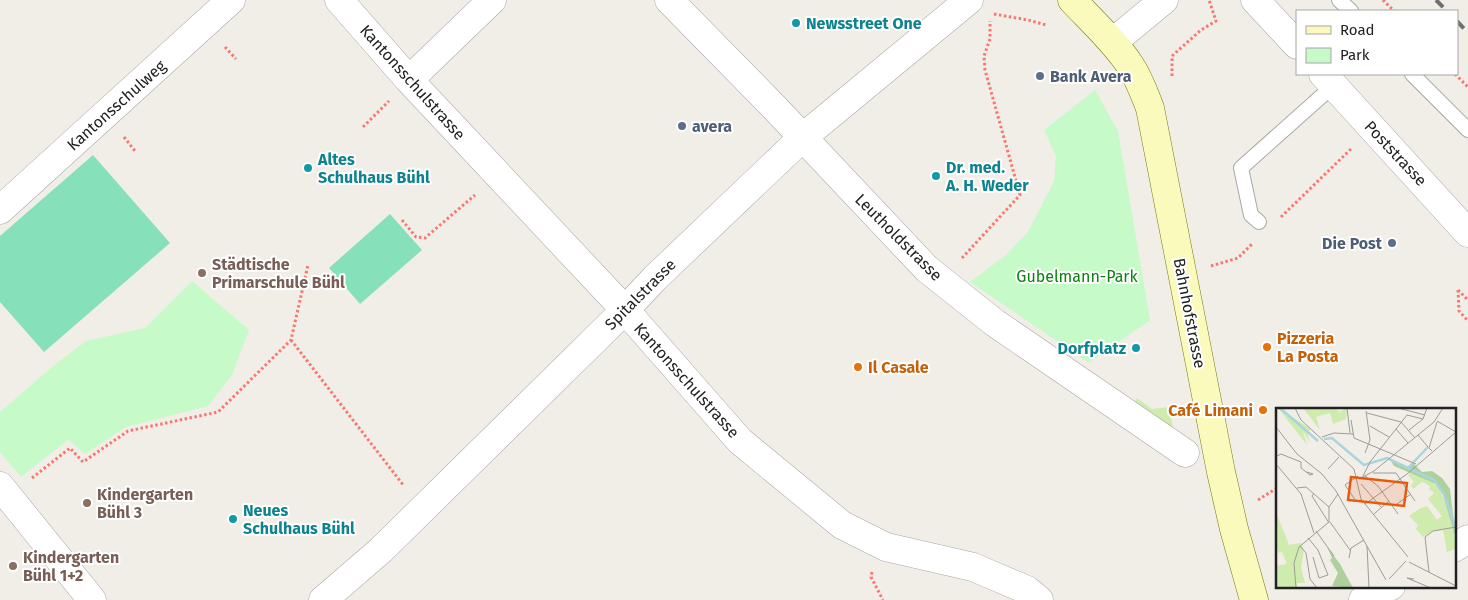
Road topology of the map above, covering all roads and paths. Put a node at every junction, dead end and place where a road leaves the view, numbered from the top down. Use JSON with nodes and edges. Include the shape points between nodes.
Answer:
{"nodes":[{"id":1,"x":231,"y":0,"type":"edge"},
{"id":2,"x":339,"y":0,"type":"edge"},
{"id":3,"x":492,"y":0,"type":"edge"},
{"id":4,"x":669,"y":0,"type":"edge"},
{"id":5,"x":969,"y":0,"type":"edge"},
{"id":6,"x":1072,"y":0,"type":"edge"},
{"id":7,"x":1164,"y":0,"type":"edge"},
{"id":8,"x":1209,"y":0,"type":"edge"},
{"id":9,"x":1255,"y":0,"type":"edge"},
{"id":10,"x":1339,"y":0,"type":"edge"},
{"id":11,"x":1383,"y":0,"type":"edge"},
{"id":12,"x":1349,"y":10,"type":"edge"},
{"id":13,"x":1393,"y":10,"type":"edge"},
{"id":14,"x":1046,"y":25,"type":"dead end"},
{"id":15,"x":1113,"y":42,"type":"junction"},
{"id":16,"x":1296,"y":44,"type":"edge"},
{"id":17,"x":1413,"y":75,"type":"edge"},
{"id":18,"x":1456,"y":75,"type":"edge"},
{"id":19,"x":1172,"y":77,"type":"dead end"},
{"id":20,"x":1328,"y":79,"type":"edge"},
{"id":21,"x":409,"y":80,"type":"junction"},
{"id":22,"x":1468,"y":87,"type":"edge"},
{"id":23,"x":363,"y":127,"type":"dead end"},
{"id":24,"x":1373,"y":128,"type":"junction"},
{"id":25,"x":1468,"y":130,"type":"edge"},
{"id":26,"x":802,"y":138,"type":"junction"},
{"id":27,"x":499,"y":175,"type":"junction"},
{"id":28,"x":0,"y":210,"type":"edge"},
{"id":29,"x":1280,"y":218,"type":"dead end"},
{"id":30,"x":402,"y":220,"type":"dead end"},
{"id":31,"x":1259,"y":222,"type":"dead end"},
{"id":32,"x":1468,"y":233,"type":"edge"},
{"id":33,"x":1259,"y":238,"type":"dead end"},
{"id":34,"x":980,"y":239,"type":"dead end"},
{"id":35,"x":308,"y":266,"type":"dead end"},
{"id":36,"x":1182,"y":275,"type":"junction"},
{"id":37,"x":1468,"y":300,"type":"edge"},
{"id":38,"x":625,"y":310,"type":"junction"},
{"id":39,"x":1468,"y":321,"type":"edge"},
{"id":40,"x":291,"y":340,"type":"junction"},
{"id":41,"x":1185,"y":453,"type":"dead end"},
{"id":42,"x":31,"y":479,"type":"dead end"},
{"id":43,"x":0,"y":486,"type":"edge"},
{"id":44,"x":1276,"y":489,"type":"edge"},
{"id":45,"x":1255,"y":502,"type":"dead end"},
{"id":46,"x":423,"y":510,"type":"junction"},
{"id":47,"x":1468,"y":540,"type":"edge"},
{"id":48,"x":1456,"y":547,"type":"edge"},
{"id":49,"x":1387,"y":588,"type":"edge"},
{"id":50,"x":1248,"y":597,"type":"edge"},
{"id":51,"x":92,"y":600,"type":"edge"},
{"id":52,"x":323,"y":600,"type":"edge"},
{"id":53,"x":1039,"y":600,"type":"edge"},
{"id":54,"x":1363,"y":600,"type":"edge"}],
"edges":[{"from":1,"to":28,"type":"street","name":"Kantonsschulweg"},
{"from":2,"to":21,"type":"street","name":"Kantonsschulstrasse"},
{"from":3,"to":21,"type":"street"},
{"from":4,"to":26,"type":"street","name":"Leutholdstrasse"},
{"from":5,"to":26,"type":"street","name":"Spitalstrasse"},
{"from":6,"to":15,"type":"main road","name":"Bahnhofstrasse"},
{"from":7,"to":15,"type":"street"},
{"from":8,"to":19,"type":"path","via":[[1216,21],[1172,56]]},
{"from":9,"to":16,"type":"street"},
{"from":10,"to":12,"type":"lane"},
{"from":11,"to":13,"type":"path"},
{"from":14,"to":34,"type":"path","via":[[990,13],[985,70],[1020,195]]},
{"from":15,"to":36,"type":"main road","name":"Bahnhofstrasse","via":[[1131,65],[1150,108]]},
{"from":17,"to":25,"type":"lane"},
{"from":18,"to":22,"type":"path"},
{"from":20,"to":24,"type":"street","name":"Poststrasse"},
{"from":20,"to":31,"type":"lane","via":[[1241,168],[1251,215]]},
{"from":21,"to":23,"type":"path"},
{"from":21,"to":27,"type":"street","name":"Kantonsschulstrasse"},
{"from":24,"to":29,"type":"path"},
{"from":24,"to":32,"type":"street","name":"Poststrasse"},
{"from":26,"to":38,"type":"street","name":"Spitalstrasse"},
{"from":26,"to":41,"type":"street","name":"Leutholdstrasse","via":[[927,269],[995,323]]},
{"from":27,"to":30,"type":"path","via":[[425,238],[416,237]]},
{"from":27,"to":38,"type":"street","name":"Kantonsschulstrasse"},
{"from":33,"to":36,"type":"path","via":[[1238,258]]},
{"from":35,"to":40,"type":"path"},
{"from":36,"to":50,"type":"main road","name":"Bahnhofstrasse"},
{"from":37,"to":39,"type":"path","via":[[1458,290],[1459,311]]},
{"from":38,"to":46,"type":"street","name":"Spitalstrasse"},
{"from":38,"to":53,"type":"street","name":"Kantonsschulstrasse","via":[[740,441],[842,525],[886,547],[973,567],[1027,590]]},
{"from":40,"to":42,"type":"path","via":[[218,412],[128,431],[83,462],[70,448]]},
{"from":40,"to":46,"type":"path"},
{"from":43,"to":51,"type":"street"},
{"from":44,"to":45,"type":"path"},
{"from":46,"to":52,"type":"street","name":"Spitalstrasse"},
{"from":47,"to":48,"type":"street"},
{"from":49,"to":54,"type":"street"}]}
